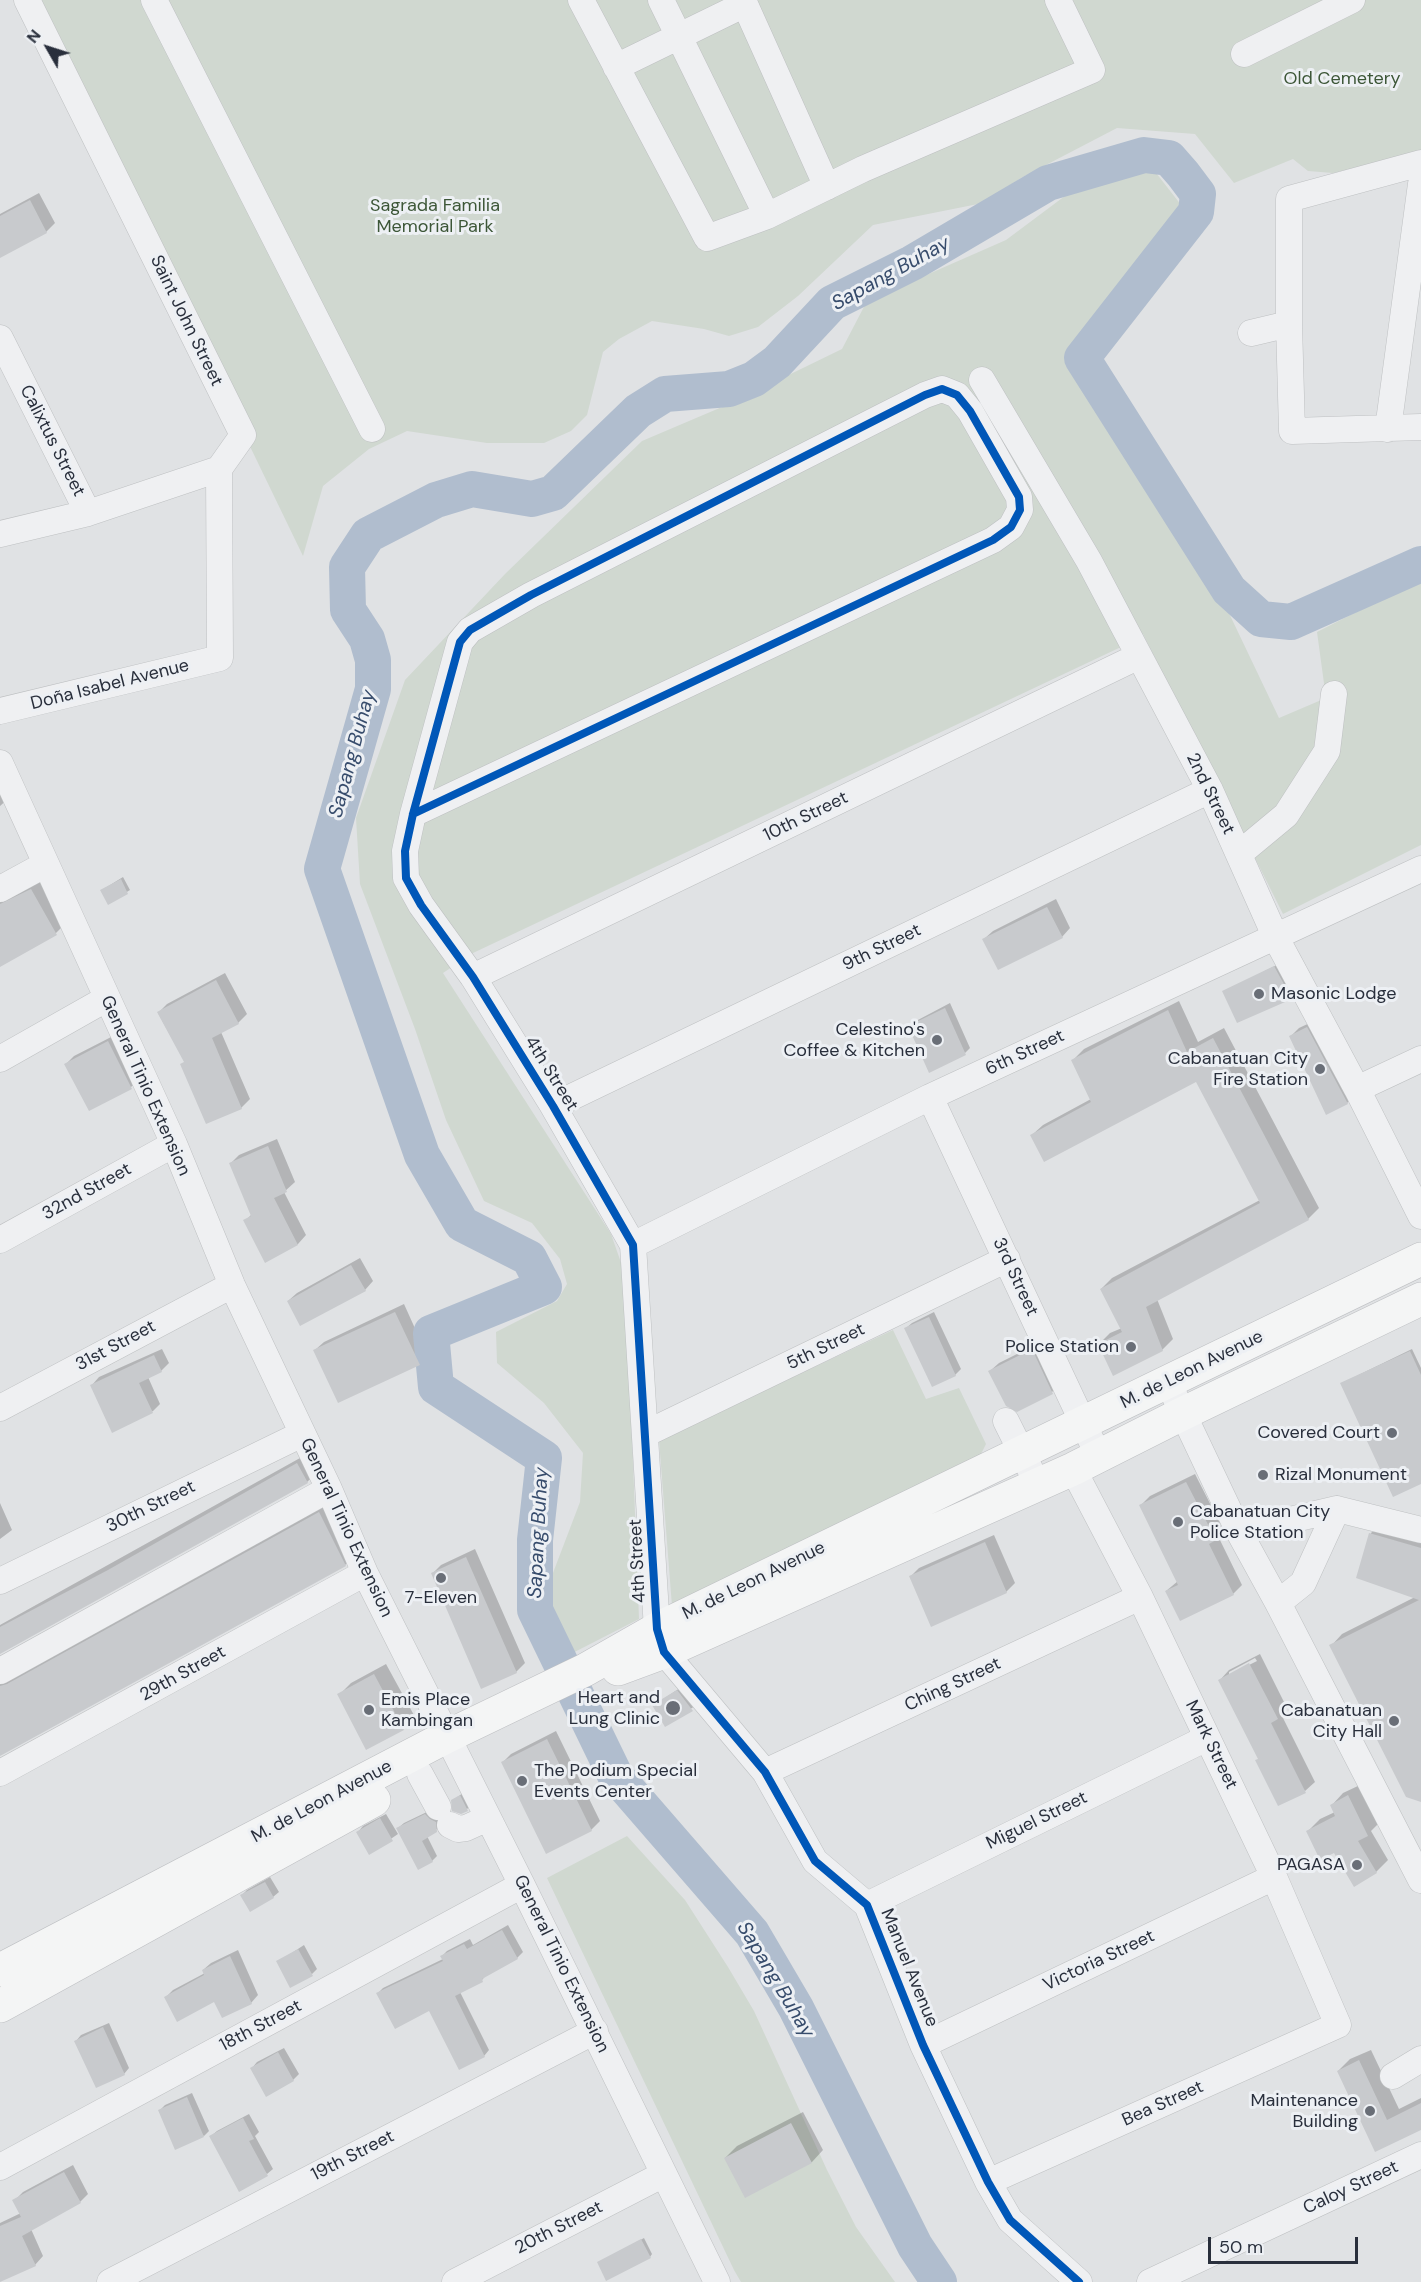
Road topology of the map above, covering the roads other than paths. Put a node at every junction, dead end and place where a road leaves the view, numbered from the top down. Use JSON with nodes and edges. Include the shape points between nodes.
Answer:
{"nodes":[{"id":1,"x":27,"y":0,"type":"edge"},
{"id":2,"x":582,"y":0,"type":"edge"},
{"id":3,"x":661,"y":0,"type":"edge"},
{"id":4,"x":1058,"y":0,"type":"edge"},
{"id":5,"x":1352,"y":0,"type":"edge"},
{"id":6,"x":159,"y":2,"type":"edge"},
{"id":7,"x":744,"y":2,"type":"edge"},
{"id":8,"x":679,"y":36,"type":"junction"},
{"id":9,"x":1244,"y":54,"type":"dead end"},
{"id":10,"x":616,"y":67,"type":"junction"},
{"id":11,"x":1421,"y":163,"type":"edge"},
{"id":12,"x":1421,"y":184,"type":"edge"},
{"id":13,"x":827,"y":186,"type":"junction"},
{"id":14,"x":767,"y":216,"type":"junction"},
{"id":15,"x":1289,"y":324,"type":"junction"},
{"id":16,"x":1251,"y":333,"type":"dead end"},
{"id":17,"x":0,"y":338,"type":"edge"},
{"id":18,"x":982,"y":380,"type":"dead end"},
{"id":19,"x":1421,"y":427,"type":"edge"},
{"id":20,"x":372,"y":429,"type":"dead end"},
{"id":21,"x":1388,"y":429,"type":"junction"},
{"id":22,"x":219,"y":469,"type":"junction"},
{"id":23,"x":88,"y":513,"type":"junction"},
{"id":24,"x":0,"y":534,"type":"edge"},
{"id":25,"x":1139,"y":656,"type":"junction"},
{"id":26,"x":1334,"y":694,"type":"dead end"},
{"id":27,"x":0,"y":711,"type":"edge"},
{"id":28,"x":0,"y":763,"type":"edge"},
{"id":29,"x":1210,"y":790,"type":"junction"},
{"id":30,"x":413,"y":814,"type":"junction"},
{"id":31,"x":1239,"y":854,"type":"junction"},
{"id":32,"x":46,"y":864,"type":"junction"},
{"id":33,"x":1421,"y":869,"type":"edge"},
{"id":34,"x":0,"y":889,"type":"edge"},
{"id":35,"x":1276,"y":938,"type":"junction"},
{"id":36,"x":473,"y":977,"type":"junction"},
{"id":37,"x":106,"y":999,"type":"junction"},
{"id":38,"x":0,"y":1059,"type":"edge"},
{"id":39,"x":1421,"y":1059,"type":"edge"},
{"id":40,"x":1357,"y":1089,"type":"junction"},
{"id":41,"x":930,"y":1097,"type":"junction"},
{"id":42,"x":554,"y":1106,"type":"junction"},
{"id":43,"x":174,"y":1144,"type":"junction"},
{"id":44,"x":1421,"y":1216,"type":"edge"},
{"id":45,"x":1,"y":1237,"type":"edge"},
{"id":46,"x":633,"y":1245,"type":"junction"},
{"id":47,"x":1007,"y":1259,"type":"junction"},
{"id":48,"x":1421,"y":1259,"type":"edge"},
{"id":49,"x":231,"y":1285,"type":"junction"},
{"id":50,"x":1418,"y":1308,"type":"edge"},
{"id":51,"x":1168,"y":1382,"type":"junction"},
{"id":52,"x":0,"y":1408,"type":"edge"},
{"id":53,"x":1182,"y":1414,"type":"junction"},
{"id":54,"x":1006,"y":1421,"type":"dead end"},
{"id":55,"x":1083,"y":1422,"type":"junction"},
{"id":56,"x":302,"y":1434,"type":"junction"},
{"id":57,"x":645,"y":1434,"type":"junction"},
{"id":58,"x":1022,"y":1452,"type":"junction"},
{"id":59,"x":1086,"y":1463,"type":"junction"},
{"id":60,"x":1038,"y":1485,"type":"junction"},
{"id":61,"x":329,"y":1489,"type":"junction"},
{"id":62,"x":1337,"y":1509,"type":"junction"},
{"id":63,"x":1421,"y":1530,"type":"edge"},
{"id":64,"x":1239,"y":1532,"type":"junction"},
{"id":65,"x":365,"y":1574,"type":"junction"},
{"id":66,"x":0,"y":1581,"type":"edge"},
{"id":67,"x":1140,"y":1597,"type":"junction"},
{"id":68,"x":1278,"y":1603,"type":"junction"},
{"id":69,"x":660,"y":1640,"type":"junction"},
{"id":70,"x":0,"y":1671,"type":"edge"},
{"id":71,"x":1207,"y":1738,"type":"junction"},
{"id":72,"x":451,"y":1745,"type":"junction"},
{"id":73,"x":765,"y":1772,"type":"junction"},
{"id":74,"x":0,"y":1773,"type":"edge"},
{"id":75,"x":420,"y":1774,"type":"junction"},
{"id":76,"x":488,"y":1818,"type":"junction"},
{"id":77,"x":1274,"y":1877,"type":"junction"},
{"id":78,"x":1421,"y":1880,"type":"edge"},
{"id":79,"x":522,"y":1885,"type":"junction"},
{"id":80,"x":867,"y":1905,"type":"junction"},
{"id":81,"x":0,"y":1970,"type":"edge"},
{"id":82,"x":0,"y":2006,"type":"edge"},
{"id":83,"x":1338,"y":2025,"type":"joint"},
{"id":84,"x":595,"y":2031,"type":"junction"},
{"id":85,"x":924,"y":2044,"type":"junction"},
{"id":86,"x":1421,"y":2059,"type":"edge"},
{"id":87,"x":1393,"y":2076,"type":"dead end"},
{"id":88,"x":1421,"y":2155,"type":"edge"},
{"id":89,"x":0,"y":2167,"type":"edge"},
{"id":90,"x":664,"y":2174,"type":"junction"},
{"id":91,"x":988,"y":2182,"type":"junction"},
{"id":92,"x":110,"y":2282,"type":"edge"},
{"id":93,"x":454,"y":2282,"type":"edge"},
{"id":94,"x":717,"y":2282,"type":"edge"},
{"id":95,"x":1079,"y":2282,"type":"edge"},
{"id":96,"x":1150,"y":2282,"type":"edge"}],
"edges":[{"from":1,"to":22,"type":"street","name":"Saint John Street","via":[[243,435]]},
{"from":2,"to":10,"type":"street"},
{"from":3,"to":8,"type":"street"},
{"from":4,"to":13,"type":"street","via":[[1092,70]]},
{"from":5,"to":9,"type":"street"},
{"from":6,"to":20,"type":"street"},
{"from":7,"to":8,"type":"street"},
{"from":7,"to":13,"type":"street"},
{"from":8,"to":10,"type":"street"},
{"from":8,"to":14,"type":"street"},
{"from":10,"to":14,"type":"street","via":[[707,238]]},
{"from":11,"to":15,"type":"street","via":[[1289,199]]},
{"from":12,"to":21,"type":"street"},
{"from":13,"to":14,"type":"street"},
{"from":15,"to":16,"type":"street"},
{"from":15,"to":21,"type":"street","via":[[1292,431]]},
{"from":17,"to":23,"type":"street","name":"Calixtus Street"},
{"from":18,"to":25,"type":"street","name":"2nd Street","via":[[1089,561]]},
{"from":19,"to":21,"type":"street"},
{"from":22,"to":23,"type":"street","name":"Calixtus Street"},
{"from":22,"to":27,"type":"street","name":"Doña Isabel Avenue","via":[[219,658]]},
{"from":23,"to":24,"type":"street","name":"Calixtus Street"},
{"from":25,"to":29,"type":"street","name":"2nd Street"},
{"from":25,"to":36,"type":"street","name":"10th Street"},
{"from":26,"to":31,"type":"street","via":[[1327,751],[1286,815]]},
{"from":28,"to":32,"type":"street","name":"General Tinio Extension"},
{"from":29,"to":31,"type":"street","name":"2nd Street"},
{"from":29,"to":42,"type":"street","name":"9th Street"},
{"from":30,"to":30,"type":"street","name":"4th Street","via":[[460,642],[470,630],[925,394],[942,389],[957,395],[970,411],[1019,497],[1020,510],[1011,526],[993,540]]},
{"from":30,"to":36,"type":"street","name":"4th Street","via":[[405,851],[406,878]]},
{"from":31,"to":35,"type":"street","name":"2nd Street"},
{"from":32,"to":34,"type":"street"},
{"from":32,"to":37,"type":"street","name":"General Tinio Extension"},
{"from":33,"to":35,"type":"street","name":"6th Street"},
{"from":35,"to":40,"type":"street","name":"2nd Street"},
{"from":35,"to":41,"type":"street","name":"6th Street"},
{"from":36,"to":42,"type":"street","name":"4th Street"},
{"from":37,"to":38,"type":"street"},
{"from":37,"to":43,"type":"street","name":"General Tinio Extension"},
{"from":39,"to":40,"type":"street"},
{"from":40,"to":44,"type":"street","name":"2nd Street"},
{"from":41,"to":46,"type":"street","name":"6th Street"},
{"from":41,"to":47,"type":"street","name":"3rd Street"},
{"from":42,"to":46,"type":"street","name":"4th Street"},
{"from":43,"to":45,"type":"street","name":"32nd Street"},
{"from":43,"to":49,"type":"street","name":"General Tinio Extension"},
{"from":46,"to":57,"type":"street","name":"4th Street"},
{"from":47,"to":55,"type":"street","name":"3rd Street"},
{"from":47,"to":57,"type":"street","name":"5th Street"},
{"from":48,"to":51,"type":"main road","name":"M. de Leon Avenue"},
{"from":49,"to":52,"type":"street","name":"31st Street"},
{"from":49,"to":56,"type":"street","name":"General Tinio Extension"},
{"from":50,"to":53,"type":"main road","name":"M. de Leon Avenue"},
{"from":51,"to":53,"type":"street"},
{"from":51,"to":55,"type":"main road","name":"M. de Leon Avenue"},
{"from":53,"to":59,"type":"main road","name":"M. de Leon Avenue"},
{"from":53,"to":64,"type":"street"},
{"from":54,"to":58,"type":"street"},
{"from":55,"to":58,"type":"main road","name":"M. de Leon Avenue"},
{"from":55,"to":59,"type":"street","name":"3rd Street"},
{"from":56,"to":61,"type":"street","name":"General Tinio Extension"},
{"from":56,"to":66,"type":"street","name":"30th Street"},
{"from":57,"to":69,"type":"street","name":"4th Street"},
{"from":58,"to":60,"type":"street"},
{"from":58,"to":69,"type":"main road","name":"M. de Leon Avenue"},
{"from":59,"to":60,"type":"main road","name":"M. de Leon Avenue"},
{"from":59,"to":67,"type":"street","name":"Mark Street"},
{"from":60,"to":69,"type":"main road","name":"M. de Leon Avenue"},
{"from":61,"to":65,"type":"street","name":"General Tinio Extension"},
{"from":61,"to":70,"type":"street"},
{"from":62,"to":63,"type":"street"},
{"from":62,"to":64,"type":"street"},
{"from":62,"to":68,"type":"street","via":[[1303,1583]]},
{"from":64,"to":68,"type":"street"},
{"from":65,"to":72,"type":"street","name":"General Tinio Extension"},
{"from":65,"to":74,"type":"street","name":"29th Street"},
{"from":67,"to":71,"type":"street","name":"Mark Street"},
{"from":67,"to":73,"type":"street","name":"Ching Street"},
{"from":68,"to":78,"type":"street"},
{"from":69,"to":72,"type":"main road","name":"M. de Leon Avenue"},
{"from":69,"to":73,"type":"street","name":"Manuel Avenue"},
{"from":71,"to":77,"type":"street","name":"Mark Street"},
{"from":71,"to":80,"type":"street","name":"Miguel Street"},
{"from":72,"to":75,"type":"main road","name":"M. de Leon Avenue"},
{"from":72,"to":76,"type":"street","name":"General Tinio Extension"},
{"from":72,"to":81,"type":"main road","name":"M. de Leon Avenue"},
{"from":73,"to":80,"type":"street","name":"Manuel Avenue","via":[[815,1861]]},
{"from":75,"to":76,"type":"street","via":[[444,1816],[458,1828]]},
{"from":75,"to":82,"type":"main road","name":"M. de Leon Avenue"},
{"from":76,"to":79,"type":"street","name":"General Tinio Extension"},
{"from":77,"to":83,"type":"street","name":"Mark Street"},
{"from":77,"to":85,"type":"street","name":"Victoria Street"},
{"from":79,"to":84,"type":"street","name":"General Tinio Extension"},
{"from":79,"to":89,"type":"street","name":"18th Street"},
{"from":80,"to":85,"type":"street","name":"Manuel Avenue"},
{"from":83,"to":91,"type":"street","name":"Bea Street"},
{"from":84,"to":90,"type":"street","name":"General Tinio Extension"},
{"from":84,"to":92,"type":"street","name":"19th Street"},
{"from":85,"to":91,"type":"street","name":"Manuel Avenue"},
{"from":86,"to":87,"type":"street"},
{"from":88,"to":96,"type":"street","name":"Caloy Street"},
{"from":90,"to":93,"type":"street","name":"20th Street"},
{"from":90,"to":94,"type":"street","name":"General Tinio Extension"},
{"from":91,"to":95,"type":"street","name":"Manuel Avenue","via":[[1010,2220]]}]}
